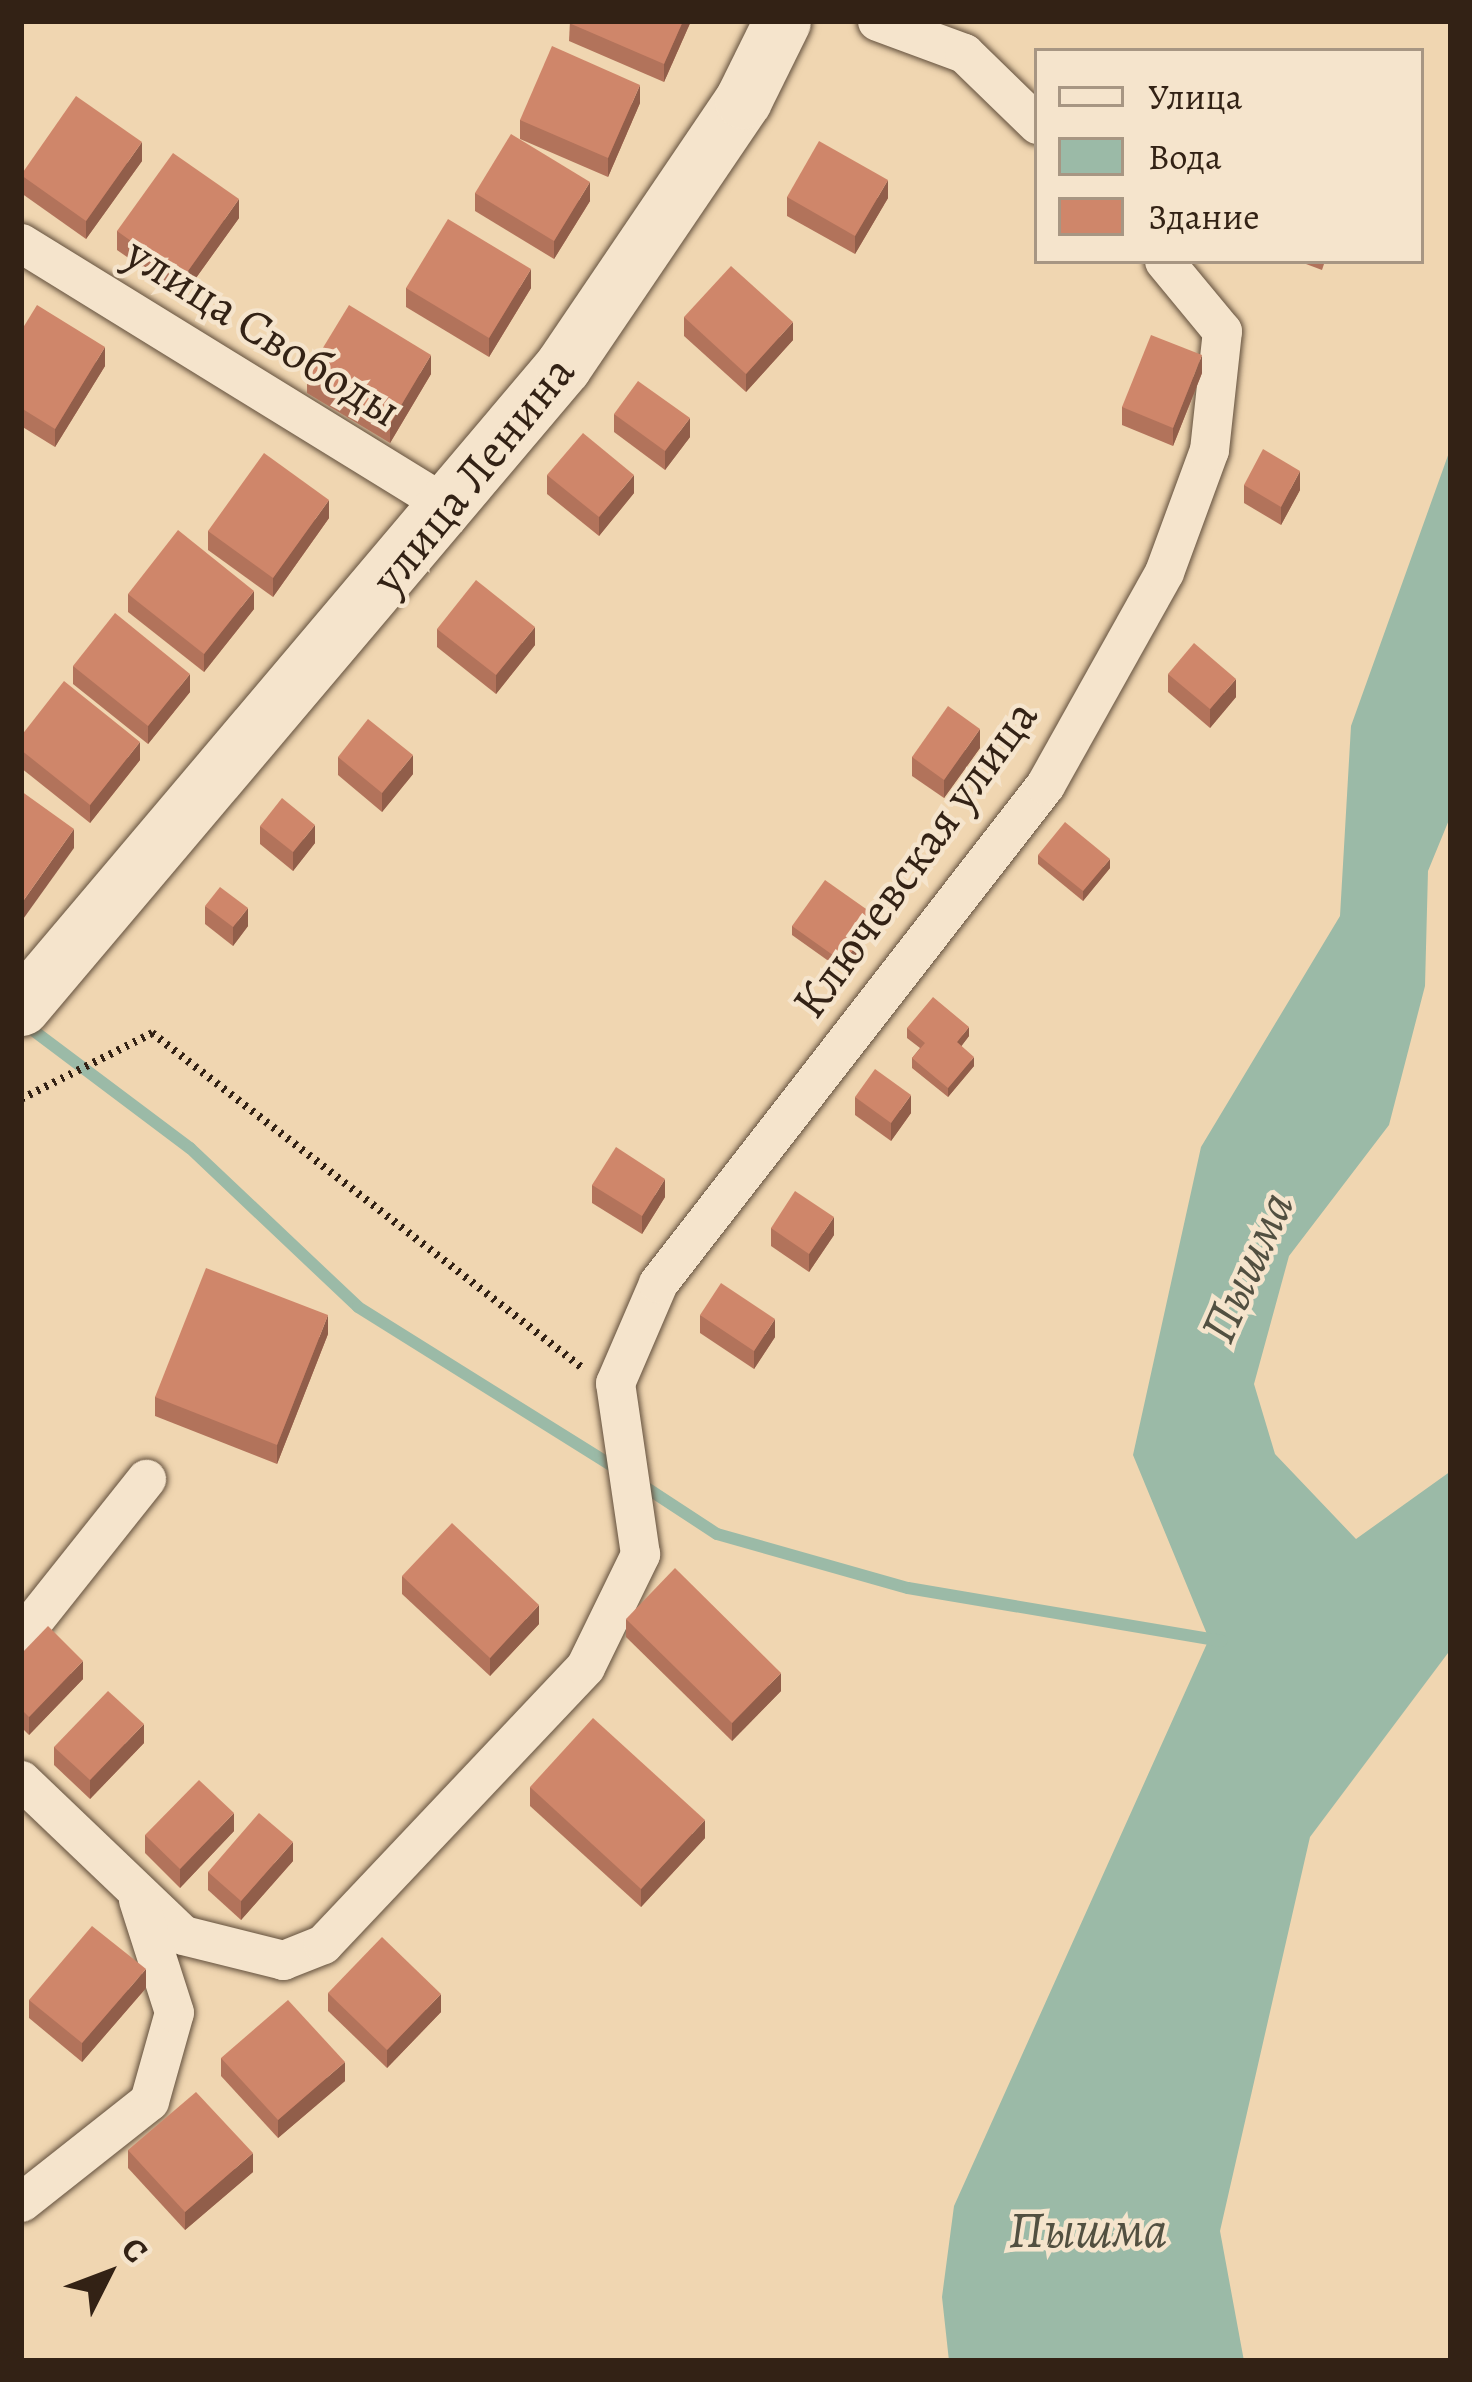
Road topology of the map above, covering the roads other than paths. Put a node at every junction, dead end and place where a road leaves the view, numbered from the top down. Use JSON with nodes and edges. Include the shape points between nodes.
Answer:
{"nodes":[{"id":1,"x":782,"y":21,"type":"edge"},
{"id":2,"x":878,"y":21,"type":"edge"},
{"id":3,"x":1034,"y":121,"type":"edge"},
{"id":4,"x":21,"y":243,"type":"edge"},
{"id":5,"x":1166,"y":264,"type":"edge"},
{"id":6,"x":451,"y":508,"type":"junction"},
{"id":7,"x":21,"y":1007,"type":"edge"},
{"id":8,"x":146,"y":1479,"type":"dead end"},
{"id":9,"x":21,"y":1636,"type":"edge"},
{"id":10,"x":21,"y":1780,"type":"edge"},
{"id":11,"x":138,"y":1900,"type":"junction"},
{"id":12,"x":21,"y":2202,"type":"edge"}],
"edges":[{"from":1,"to":6,"type":"main road","name":"улица Ленина","via":[[679,201]]},
{"from":2,"to":3,"type":"street","via":[[964,53]]},
{"from":4,"to":6,"type":"street","name":"улица Свободы"},
{"from":5,"to":11,"type":"street","name":"Ключевская улица","via":[[1222,331],[1209,450],[1164,572],[1045,785],[658,1282],[615,1384],[640,1554],[586,1666],[323,1944],[283,1960],[230,1953],[183,1936]]},
{"from":6,"to":7,"type":"main road","name":"улица Ленина"},
{"from":8,"to":9,"type":"street"},
{"from":10,"to":11,"type":"street"},
{"from":11,"to":12,"type":"street","via":[[174,2012],[149,2101]]}]}
